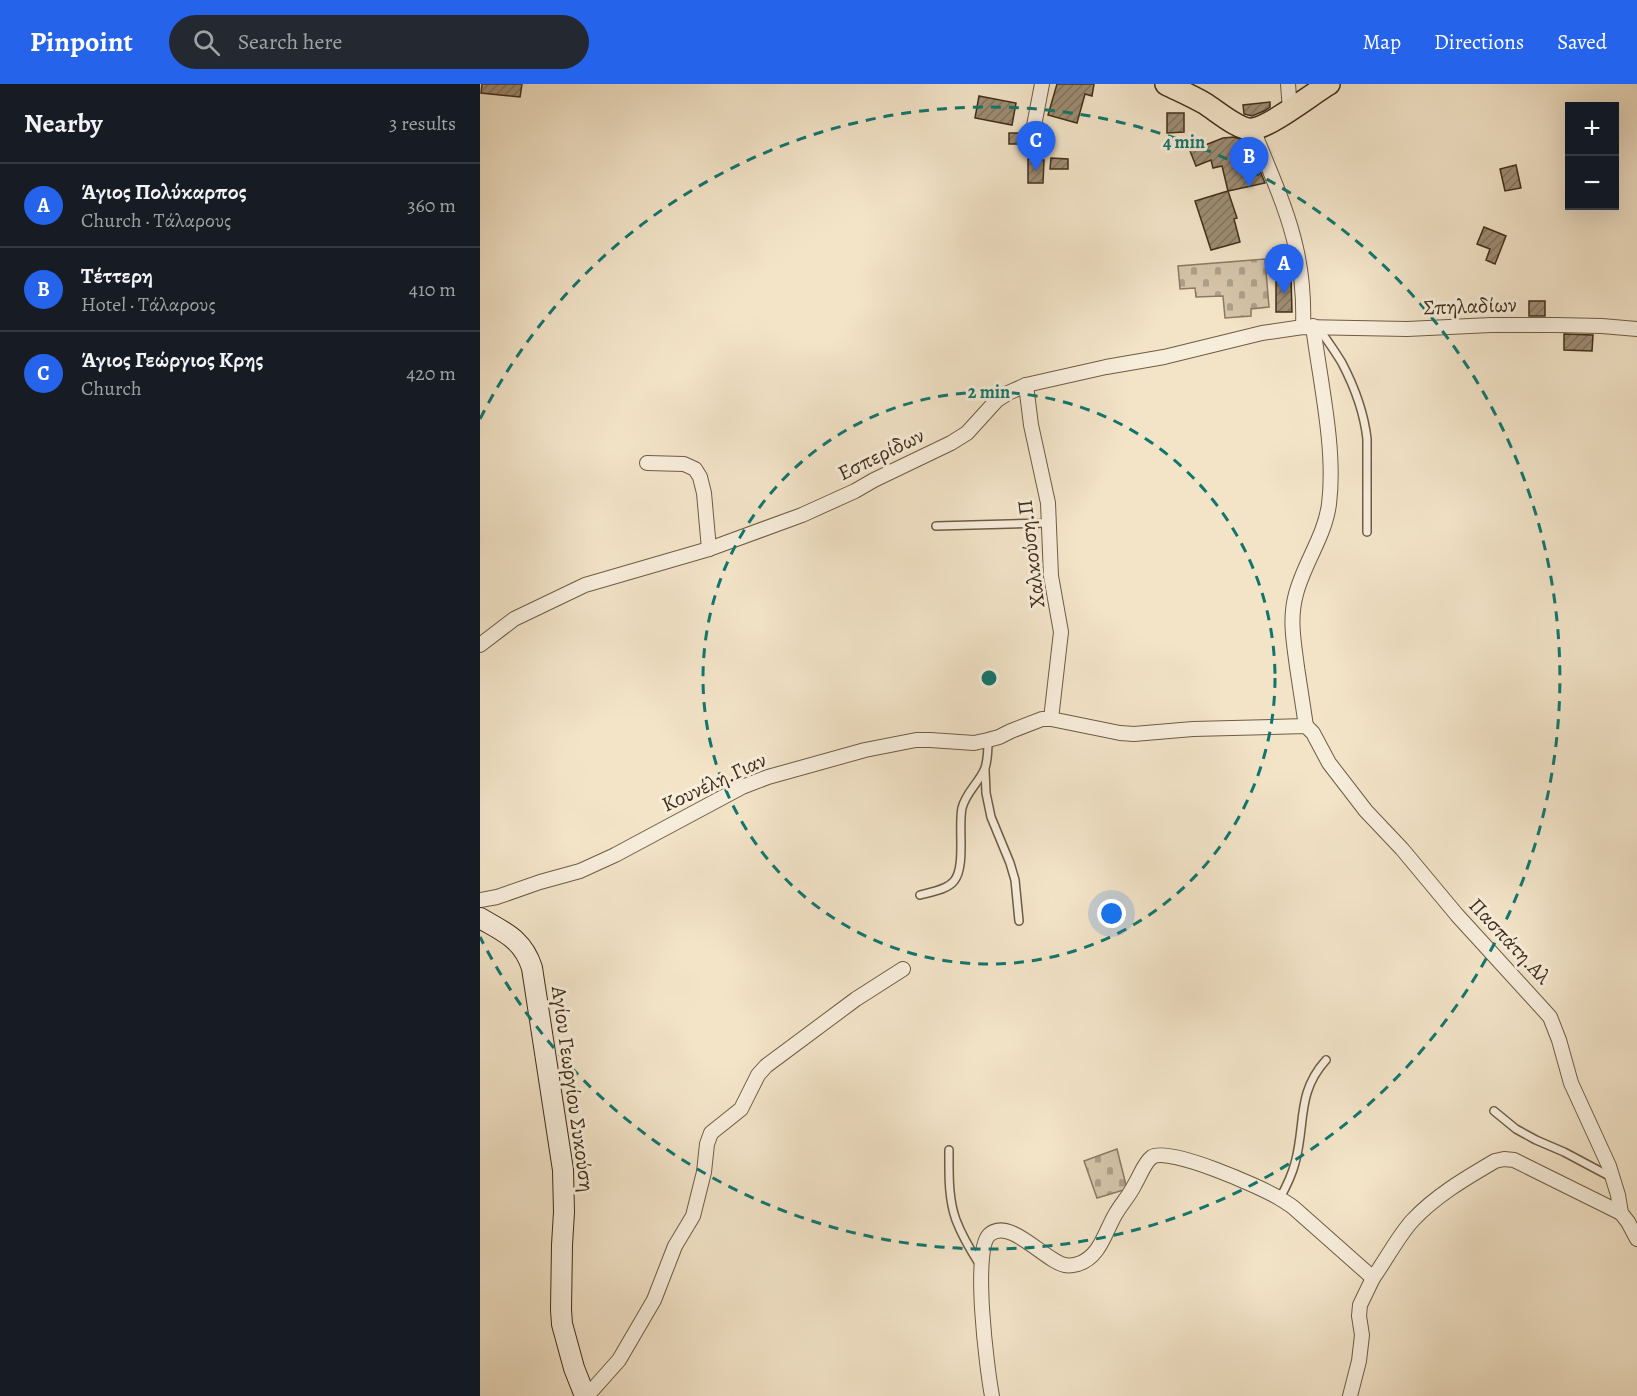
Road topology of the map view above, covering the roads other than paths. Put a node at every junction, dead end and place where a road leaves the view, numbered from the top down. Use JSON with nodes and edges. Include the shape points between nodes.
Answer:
{"nodes":[{"id":1,"x":1042,"y":84,"type":"edge"},
{"id":2,"x":1166,"y":84,"type":"edge"},
{"id":3,"x":1288,"y":84,"type":"edge"},
{"id":4,"x":1329,"y":84,"type":"edge"},
{"id":5,"x":1290,"y":110,"type":"junction"},
{"id":6,"x":1253,"y":129,"type":"junction"},
{"id":7,"x":1033,"y":131,"type":"dead end"},
{"id":8,"x":1312,"y":327,"type":"junction"},
{"id":9,"x":1637,"y":329,"type":"edge"},
{"id":10,"x":1026,"y":385,"type":"junction"},
{"id":11,"x":647,"y":464,"type":"dead end"},
{"id":12,"x":1048,"y":523,"type":"junction"},
{"id":13,"x":936,"y":526,"type":"dead end"},
{"id":14,"x":1368,"y":532,"type":"dead end"},
{"id":15,"x":710,"y":549,"type":"junction"},
{"id":16,"x":480,"y":645,"type":"edge"},
{"id":17,"x":1051,"y":719,"type":"junction"},
{"id":18,"x":1306,"y":726,"type":"junction"},
{"id":19,"x":988,"y":740,"type":"junction"},
{"id":20,"x":985,"y":769,"type":"junction"},
{"id":21,"x":920,"y":895,"type":"dead end"},
{"id":22,"x":480,"y":900,"type":"edge"},
{"id":23,"x":480,"y":918,"type":"edge"},
{"id":24,"x":1019,"y":921,"type":"dead end"},
{"id":25,"x":903,"y":969,"type":"dead end"},
{"id":26,"x":1326,"y":1060,"type":"dead end"},
{"id":27,"x":1494,"y":1111,"type":"dead end"},
{"id":28,"x":949,"y":1150,"type":"dead end"},
{"id":29,"x":1613,"y":1179,"type":"junction"},
{"id":30,"x":1280,"y":1198,"type":"junction"},
{"id":31,"x":1621,"y":1213,"type":"junction"},
{"id":32,"x":1637,"y":1239,"type":"edge"},
{"id":33,"x":981,"y":1267,"type":"junction"},
{"id":34,"x":1373,"y":1278,"type":"junction"},
{"id":35,"x":586,"y":1396,"type":"edge"},
{"id":36,"x":992,"y":1396,"type":"edge"},
{"id":37,"x":1350,"y":1396,"type":"edge"}],
"edges":[{"from":1,"to":7,"type":"street"},
{"from":2,"to":6,"type":"main road","via":[[1242,127]]},
{"from":3,"to":5,"type":"street"},
{"from":4,"to":5,"type":"main road"},
{"from":5,"to":6,"type":"main road"},
{"from":6,"to":8,"type":"street","via":[[1297,249]]},
{"from":8,"to":9,"type":"street","name":"Σπηλαδίων","via":[[1556,325]]},
{"from":8,"to":10,"type":"street","name":"Εσπερίδων","via":[[1262,333]]},
{"from":8,"to":14,"type":"lane","via":[[1341,362],[1360,405],[1367,439]]},
{"from":8,"to":18,"type":"street","via":[[1331,467],[1329,505],[1295,596],[1291,625]]},
{"from":10,"to":12,"type":"street","name":"Χαλκούση.Π"},
{"from":10,"to":15,"type":"street","name":"Εσπερίδων","via":[[997,400],[967,433],[951,444],[802,515]]},
{"from":11,"to":15,"type":"street","via":[[684,464],[695,469],[704,493]]},
{"from":12,"to":13,"type":"lane"},
{"from":12,"to":17,"type":"street","name":"Χαλκούση.Π","via":[[1061,632]]},
{"from":15,"to":16,"type":"street","name":"Εσπερίδων","via":[[585,585],[514,619]]},
{"from":17,"to":18,"type":"street","via":[[1134,734]]},
{"from":17,"to":19,"type":"street","name":"Κουνέλη.Γιαν"},
{"from":18,"to":29,"type":"street","name":"Πασπάτη.Αλ","via":[[1361,804],[1550,1017],[1571,1083]]},
{"from":19,"to":20,"type":"lane"},
{"from":19,"to":22,"type":"street","name":"Κουνέλη.Γιαν","via":[[916,740],[768,777],[580,871]]},
{"from":20,"to":21,"type":"lane","via":[[962,809],[959,868],[954,881]]},
{"from":20,"to":24,"type":"lane","via":[[991,817],[1015,880]]},
{"from":23,"to":35,"type":"main road","name":"Αγίου Γεωργίου Συκούση","via":[[511,936],[532,968],[563,1170],[562,1324]]},
{"from":25,"to":35,"type":"street","via":[[766,1066],[741,1108],[711,1133],[693,1216],[675,1246],[654,1300],[619,1360]]},
{"from":26,"to":30,"type":"lane","via":[[1309,1084],[1296,1162]]},
{"from":27,"to":29,"type":"lane","via":[[1515,1129]]},
{"from":28,"to":33,"type":"lane","via":[[956,1219]]},
{"from":29,"to":31,"type":"street","name":"Πασπάτη.Αλ"},
{"from":30,"to":33,"type":"street","via":[[1227,1173],[1180,1158],[1154,1156],[1087,1261],[1066,1266],[1006,1230],[989,1235],[982,1248]]},
{"from":30,"to":34,"type":"street"},
{"from":31,"to":32,"type":"street","name":"Πασπάτη.Αλ"},
{"from":31,"to":34,"type":"street","via":[[1514,1160],[1494,1161],[1422,1211]]},
{"from":33,"to":36,"type":"street"},
{"from":34,"to":37,"type":"street","via":[[1360,1305],[1362,1335]]}]}
